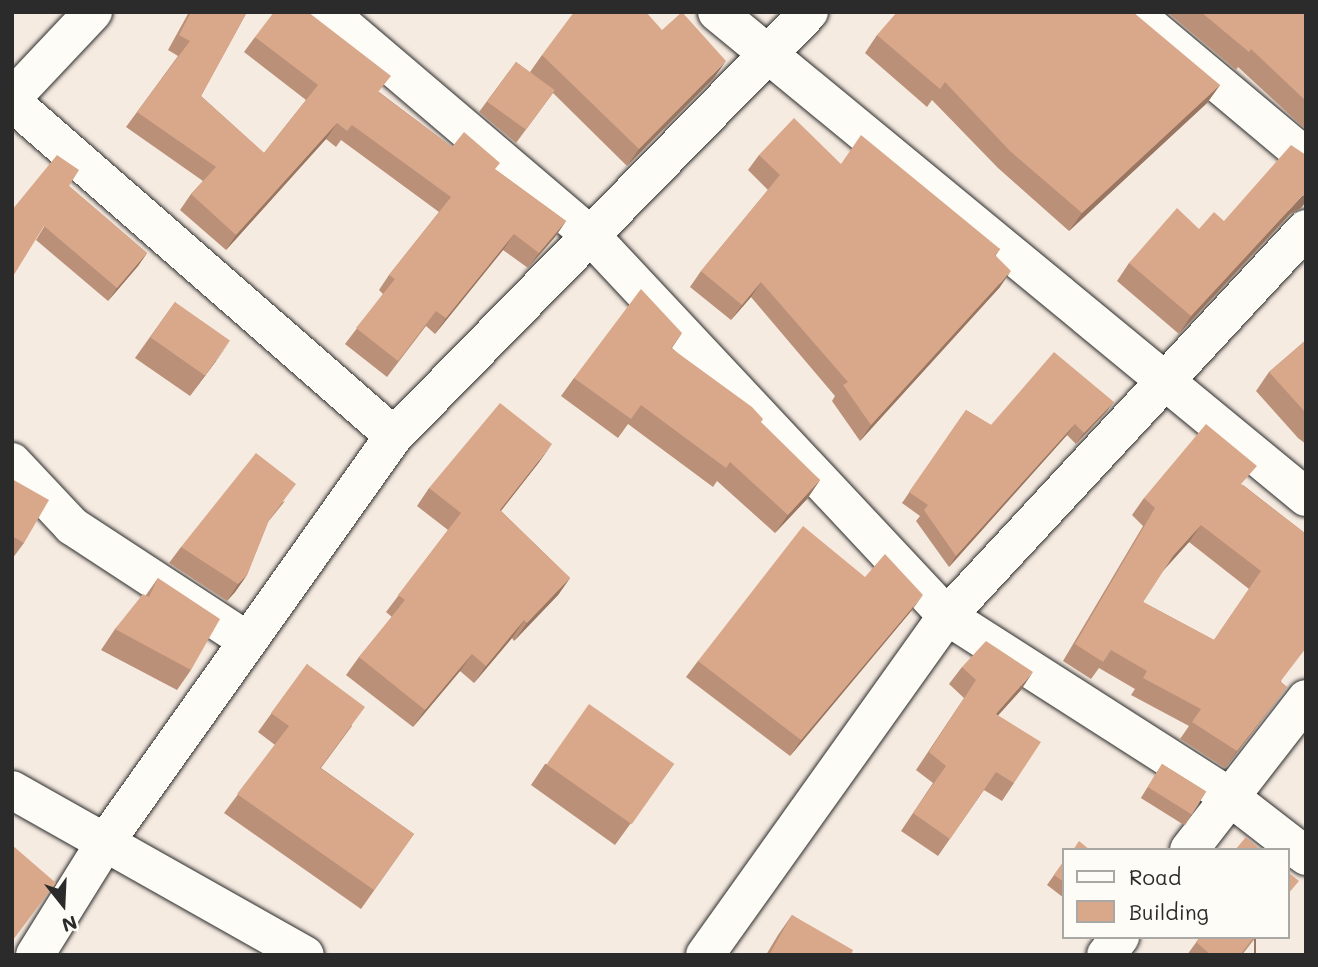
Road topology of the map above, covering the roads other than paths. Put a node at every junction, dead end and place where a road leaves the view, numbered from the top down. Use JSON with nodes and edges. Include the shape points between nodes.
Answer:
{"nodes":[{"id":1,"x":93,"y":12,"type":"edge"},
{"id":2,"x":328,"y":12,"type":"edge"},
{"id":3,"x":718,"y":12,"type":"edge"},
{"id":4,"x":809,"y":12,"type":"edge"},
{"id":5,"x":1133,"y":12,"type":"edge"},
{"id":6,"x":769,"y":56,"type":"junction"},
{"id":7,"x":12,"y":100,"type":"edge"},
{"id":8,"x":1306,"y":157,"type":"edge"},
{"id":9,"x":1306,"y":229,"type":"edge"},
{"id":10,"x":591,"y":236,"type":"junction"},
{"id":11,"x":1166,"y":381,"type":"junction"},
{"id":12,"x":394,"y":436,"type":"junction"},
{"id":13,"x":12,"y":462,"type":"edge"},
{"id":14,"x":1306,"y":497,"type":"edge"},
{"id":15,"x":947,"y":616,"type":"junction"},
{"id":16,"x":247,"y":640,"type":"junction"},
{"id":17,"x":1306,"y":699,"type":"edge"},
{"id":18,"x":12,"y":790,"type":"edge"},
{"id":19,"x":1230,"y":797,"type":"junction"},
{"id":20,"x":106,"y":841,"type":"junction"},
{"id":21,"x":1191,"y":848,"type":"edge"},
{"id":22,"x":1306,"y":856,"type":"edge"},
{"id":23,"x":1118,"y":939,"type":"edge"},
{"id":24,"x":35,"y":955,"type":"edge"},
{"id":25,"x":305,"y":955,"type":"edge"},
{"id":26,"x":705,"y":955,"type":"edge"},
{"id":27,"x":1106,"y":955,"type":"edge"}],
"edges":[{"from":1,"to":7,"type":"street"},
{"from":2,"to":10,"type":"street"},
{"from":3,"to":6,"type":"street"},
{"from":4,"to":6,"type":"street"},
{"from":5,"to":8,"type":"street"},
{"from":6,"to":10,"type":"street"},
{"from":6,"to":11,"type":"street"},
{"from":7,"to":12,"type":"street"},
{"from":9,"to":11,"type":"street"},
{"from":10,"to":12,"type":"street"},
{"from":10,"to":15,"type":"street"},
{"from":11,"to":14,"type":"street"},
{"from":11,"to":15,"type":"street"},
{"from":12,"to":16,"type":"street"},
{"from":13,"to":16,"type":"street","via":[[72,526]]},
{"from":15,"to":19,"type":"street"},
{"from":15,"to":26,"type":"street"},
{"from":16,"to":20,"type":"street"},
{"from":17,"to":19,"type":"street"},
{"from":18,"to":20,"type":"street"},
{"from":19,"to":21,"type":"street"},
{"from":19,"to":22,"type":"street"},
{"from":20,"to":24,"type":"street"},
{"from":20,"to":25,"type":"street"},
{"from":23,"to":27,"type":"street"}]}
